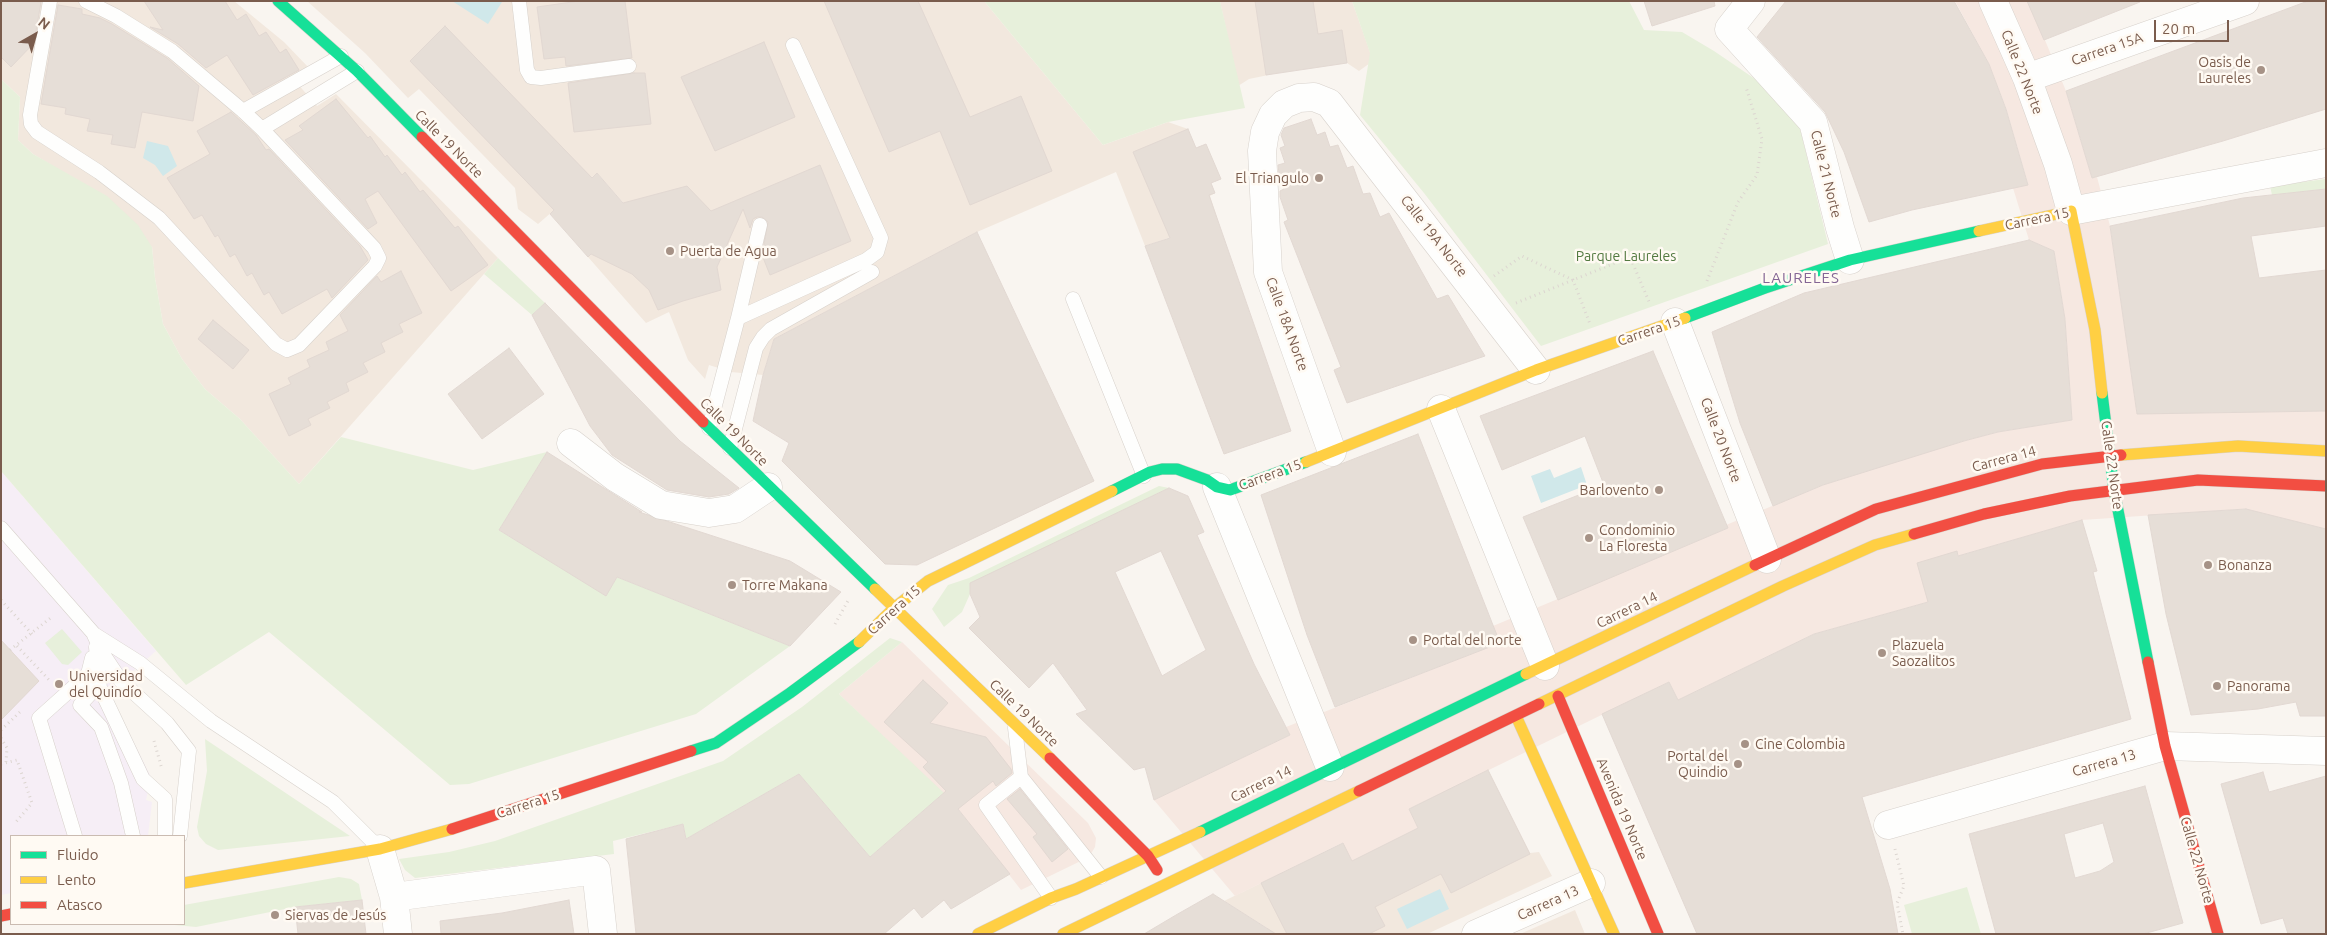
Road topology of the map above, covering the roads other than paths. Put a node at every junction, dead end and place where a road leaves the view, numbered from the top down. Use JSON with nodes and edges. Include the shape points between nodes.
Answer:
{"nodes":[{"id":1,"x":50,"y":1,"type":"edge"},
{"id":2,"x":86,"y":1,"type":"edge"},
{"id":3,"x":278,"y":1,"type":"edge"},
{"id":4,"x":519,"y":1,"type":"edge"},
{"id":5,"x":1751,"y":1,"type":"edge"},
{"id":6,"x":1994,"y":1,"type":"edge"},
{"id":7,"x":2245,"y":1,"type":"edge"},
{"id":8,"x":793,"y":45,"type":"dead end"},
{"id":9,"x":341,"y":56,"type":"junction"},
{"id":10,"x":629,"y":66,"type":"dead end"},
{"id":11,"x":357,"y":71,"type":"junction"},
{"id":12,"x":2027,"y":78,"type":"junction"},
{"id":13,"x":243,"y":111,"type":"junction"},
{"id":14,"x":262,"y":129,"type":"junction"},
{"id":15,"x":1265,"y":132,"type":"joint"},
{"id":16,"x":2326,"y":162,"type":"edge"},
{"id":17,"x":2071,"y":211,"type":"junction"},
{"id":18,"x":760,"y":225,"type":"dead end"},
{"id":19,"x":1850,"y":260,"type":"junction"},
{"id":20,"x":872,"y":272,"type":"dead end"},
{"id":21,"x":1074,"y":299,"type":"dead end"},
{"id":22,"x":738,"y":318,"type":"junction"},
{"id":23,"x":1677,"y":321,"type":"junction"},
{"id":24,"x":1536,"y":370,"type":"junction"},
{"id":25,"x":1441,"y":409,"type":"junction"},
{"id":26,"x":709,"y":428,"type":"junction"},
{"id":27,"x":571,"y":443,"type":"dead end"},
{"id":28,"x":730,"y":448,"type":"junction"},
{"id":29,"x":2326,"y":451,"type":"edge"},
{"id":30,"x":1332,"y":452,"type":"junction"},
{"id":31,"x":2110,"y":456,"type":"junction"},
{"id":32,"x":1144,"y":476,"type":"junction"},
{"id":33,"x":2326,"y":486,"type":"edge"},
{"id":34,"x":768,"y":487,"type":"junction"},
{"id":35,"x":1217,"y":487,"type":"junction"},
{"id":36,"x":2114,"y":490,"type":"junction"},
{"id":37,"x":1,"y":528,"type":"edge"},
{"id":38,"x":1767,"y":559,"type":"junction"},
{"id":39,"x":894,"y":608,"type":"junction"},
{"id":40,"x":94,"y":634,"type":"junction"},
{"id":41,"x":97,"y":658,"type":"junction"},
{"id":42,"x":1545,"y":666,"type":"junction"},
{"id":43,"x":88,"y":674,"type":"junction"},
{"id":44,"x":1558,"y":696,"type":"junction"},
{"id":45,"x":1516,"y":716,"type":"junction"},
{"id":46,"x":1014,"y":724,"type":"junction"},
{"id":47,"x":2165,"y":746,"type":"junction"},
{"id":48,"x":2326,"y":751,"type":"edge"},
{"id":49,"x":1330,"y":767,"type":"junction"},
{"id":50,"x":1021,"y":777,"type":"junction"},
{"id":51,"x":1888,"y":824,"type":"road end"},
{"id":52,"x":76,"y":835,"type":"edge"},
{"id":53,"x":133,"y":835,"type":"edge"},
{"id":54,"x":165,"y":835,"type":"edge"},
{"id":55,"x":180,"y":835,"type":"edge"},
{"id":56,"x":380,"y":849,"type":"junction"},
{"id":57,"x":1148,"y":856,"type":"junction"},
{"id":58,"x":1101,"y":877,"type":"junction"},
{"id":59,"x":185,"y":883,"type":"edge"},
{"id":60,"x":1592,"y":883,"type":"junction"},
{"id":61,"x":1165,"y":885,"type":"junction"},
{"id":62,"x":394,"y":897,"type":"junction"},
{"id":63,"x":1052,"y":898,"type":"junction"},
{"id":64,"x":398,"y":934,"type":"edge"},
{"id":65,"x":603,"y":934,"type":"edge"},
{"id":66,"x":978,"y":934,"type":"edge"},
{"id":67,"x":1063,"y":934,"type":"edge"},
{"id":68,"x":1476,"y":934,"type":"edge"},
{"id":69,"x":1614,"y":934,"type":"edge"},
{"id":70,"x":1658,"y":934,"type":"edge"},
{"id":71,"x":2218,"y":934,"type":"edge"}],
"edges":[{"from":1,"to":14,"type":"lane","via":[[31,124],[37,132],[99,172],[159,218],[276,344],[287,350],[299,345],[379,258],[374,248]]},
{"from":2,"to":13,"type":"lane","via":[[172,51]]},
{"from":3,"to":9,"type":"street","name":"Calle 19 Norte"},
{"from":4,"to":10,"type":"lane","via":[[527,70],[531,77]]},
{"from":5,"to":19,"type":"street","name":"Calle 21 Norte","via":[[1737,38],[1813,122]]},
{"from":6,"to":12,"type":"street","name":"Calle 22 Norte"},
{"from":7,"to":12,"type":"street","name":"Carrera 15A"},
{"from":8,"to":22,"type":"lane","via":[[881,238],[877,252],[866,260]]},
{"from":9,"to":11,"type":"street","name":"Calle 19 Norte"},
{"from":9,"to":13,"type":"lane"},
{"from":11,"to":14,"type":"lane"},
{"from":11,"to":26,"type":"street","name":"Calle 19 Norte"},
{"from":12,"to":17,"type":"street","name":"Calle 22 Norte"},
{"from":13,"to":14,"type":"lane"},
{"from":15,"to":24,"type":"street","name":"Calle 19A Norte","via":[[1273,114],[1284,104],[1314,97],[1330,103]]},
{"from":15,"to":30,"type":"street","name":"Calle 18A Norte","via":[[1262,151],[1268,272]]},
{"from":16,"to":17,"type":"street","name":"Carrera 15"},
{"from":17,"to":19,"type":"street","name":"Carrera 15"},
{"from":17,"to":31,"type":"street","name":"Calle 22 Norte","via":[[2095,330]]},
{"from":18,"to":22,"type":"lane"},
{"from":19,"to":23,"type":"street","name":"Carrera 15"},
{"from":20,"to":28,"type":"lane","via":[[771,329],[763,337],[756,348]]},
{"from":21,"to":32,"type":"lane"},
{"from":22,"to":26,"type":"lane"},
{"from":23,"to":24,"type":"street","name":"Carrera 15"},
{"from":23,"to":38,"type":"street","name":"Calle 20 Norte"},
{"from":24,"to":25,"type":"street","name":"Carrera 15"},
{"from":25,"to":30,"type":"street","name":"Carrera 15"},
{"from":25,"to":42,"type":"street"},
{"from":26,"to":28,"type":"street","name":"Calle 19 Norte"},
{"from":27,"to":34,"type":"street","via":[[615,477],[661,504],[709,513],[735,509]]},
{"from":28,"to":34,"type":"street","name":"Calle 19 Norte"},
{"from":29,"to":31,"type":"street","name":"Carrera 14","via":[[2238,446]]},
{"from":30,"to":35,"type":"street","name":"Carrera 15","via":[[1230,490]]},
{"from":31,"to":36,"type":"street","name":"Calle 22 Norte"},
{"from":31,"to":38,"type":"street","name":"Carrera 14","via":[[2042,464],[1876,509]]},
{"from":32,"to":35,"type":"street","name":"Carrera 15","via":[[1162,469],[1177,469]]},
{"from":32,"to":39,"type":"street","name":"Carrera 15","via":[[928,581]]},
{"from":33,"to":36,"type":"street","via":[[2198,480]]},
{"from":34,"to":39,"type":"street","name":"Calle 19 Norte"},
{"from":35,"to":49,"type":"street"},
{"from":36,"to":44,"type":"street","via":[[2061,497],[1984,514],[1875,545],[1783,586]]},
{"from":36,"to":47,"type":"street","name":"Calle 22 Norte"},
{"from":37,"to":40,"type":"lane"},
{"from":38,"to":42,"type":"street","name":"Carrera 14"},
{"from":39,"to":46,"type":"street","name":"Calle 19 Norte"},
{"from":39,"to":56,"type":"street","name":"Carrera 15","via":[[857,643],[716,743]]},
{"from":40,"to":41,"type":"lane"},
{"from":40,"to":55,"type":"lane","via":[[121,681],[167,723],[189,751]]},
{"from":40,"to":56,"type":"lane","via":[[140,663],[211,721],[333,802]]},
{"from":41,"to":43,"type":"lane","via":[[92,658]]},
{"from":41,"to":54,"type":"lane","via":[[100,688],[143,780],[165,799]]},
{"from":42,"to":49,"type":"street","name":"Carrera 14"},
{"from":43,"to":52,"type":"lane","via":[[39,718]]},
{"from":43,"to":53,"type":"lane","via":[[93,691],[80,704],[101,727],[121,783]]},
{"from":44,"to":45,"type":"street"},
{"from":44,"to":70,"type":"street","name":"Avenida 19 Norte"},
{"from":45,"to":60,"type":"street"},
{"from":45,"to":61,"type":"street"},
{"from":46,"to":50,"type":"lane"},
{"from":46,"to":57,"type":"street","name":"Calle 19 Norte"},
{"from":47,"to":48,"type":"street","name":"Carrera 13"},
{"from":47,"to":51,"type":"street","name":"Carrera 13"},
{"from":47,"to":71,"type":"street","name":"Calle 22 Norte"},
{"from":49,"to":57,"type":"street","name":"Carrera 14"},
{"from":50,"to":58,"type":"lane"},
{"from":50,"to":63,"type":"lane","via":[[986,805]]},
{"from":56,"to":59,"type":"street","name":"Carrera 15"},
{"from":56,"to":62,"type":"street"},
{"from":57,"to":58,"type":"street","name":"Carrera 14"},
{"from":57,"to":61,"type":"street","name":"Calle 19 Norte"},
{"from":58,"to":63,"type":"street","name":"Carrera 14"},
{"from":60,"to":68,"type":"street","name":"Carrera 13"},
{"from":60,"to":69,"type":"street"},
{"from":61,"to":67,"type":"street"},
{"from":62,"to":64,"type":"street"},
{"from":62,"to":65,"type":"street","via":[[596,870]]},
{"from":63,"to":66,"type":"street","name":"Carrera 14"}]}
